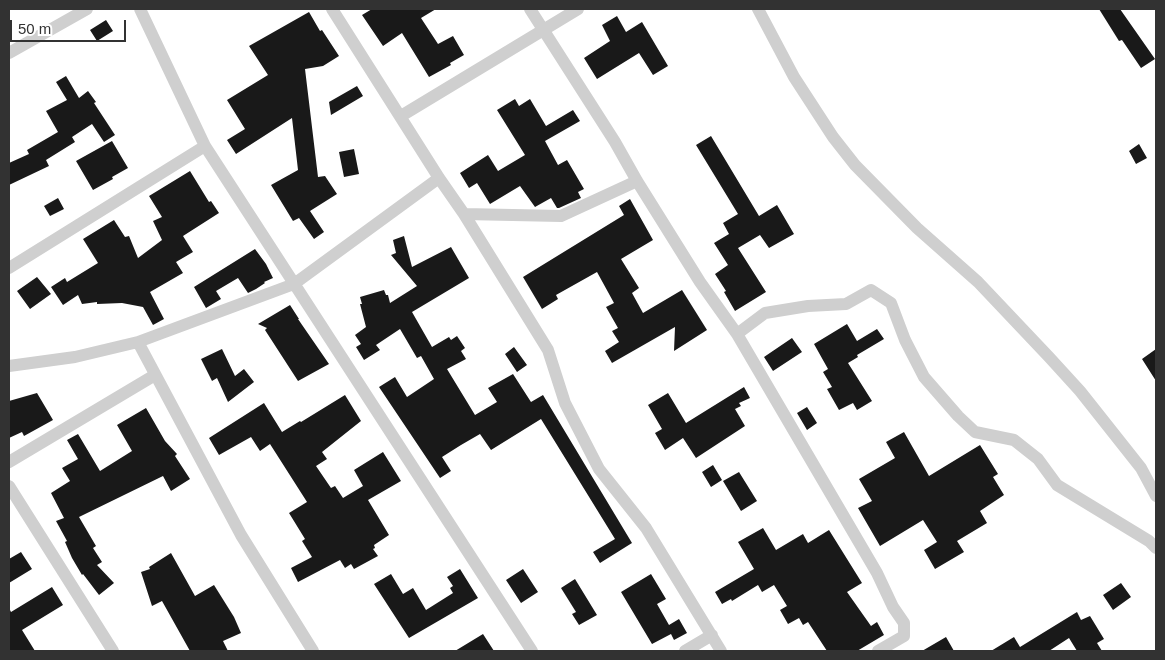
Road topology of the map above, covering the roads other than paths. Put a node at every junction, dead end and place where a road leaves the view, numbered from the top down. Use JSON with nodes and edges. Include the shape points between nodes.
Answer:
{"nodes":[{"id":1,"x":87,"y":9,"type":"edge"},
{"id":2,"x":140,"y":9,"type":"edge"},
{"id":3,"x":332,"y":9,"type":"edge"},
{"id":4,"x":530,"y":9,"type":"edge"},
{"id":5,"x":578,"y":9,"type":"edge"},
{"id":6,"x":758,"y":9,"type":"edge"},
{"id":7,"x":544,"y":30,"type":"junction"},
{"id":8,"x":9,"y":52,"type":"edge"},
{"id":9,"x":401,"y":116,"type":"junction"},
{"id":10,"x":205,"y":146,"type":"junction"},
{"id":11,"x":440,"y":178,"type":"junction"},
{"id":12,"x":637,"y":181,"type":"junction"},
{"id":13,"x":464,"y":214,"type":"junction"},
{"id":14,"x":9,"y":268,"type":"edge"},
{"id":15,"x":294,"y":284,"type":"junction"},
{"id":16,"x":737,"y":334,"type":"junction"},
{"id":17,"x":138,"y":342,"type":"junction"},
{"id":18,"x":9,"y":366,"type":"edge"},
{"id":19,"x":155,"y":375,"type":"junction"},
{"id":20,"x":9,"y":462,"type":"edge"},
{"id":21,"x":1141,"y":468,"type":"junction"},
{"id":22,"x":1156,"y":477,"type":"edge"},
{"id":23,"x":9,"y":486,"type":"edge"},
{"id":24,"x":1156,"y":496,"type":"edge"},
{"id":25,"x":1156,"y":548,"type":"edge"},
{"id":26,"x":712,"y":635,"type":"junction"},
{"id":27,"x":113,"y":651,"type":"edge"},
{"id":28,"x":313,"y":651,"type":"edge"},
{"id":29,"x":532,"y":651,"type":"edge"},
{"id":30,"x":686,"y":651,"type":"edge"},
{"id":31,"x":721,"y":651,"type":"edge"},
{"id":32,"x":878,"y":651,"type":"edge"}],
"edges":[{"from":1,"to":8,"type":"street"},
{"from":2,"to":10,"type":"street"},
{"from":3,"to":9,"type":"street"},
{"from":4,"to":7,"type":"street"},
{"from":5,"to":7,"type":"street"},
{"from":6,"to":21,"type":"street","via":[[816,112],[855,165],[917,228],[978,282],[1049,357]]},
{"from":7,"to":9,"type":"street"},
{"from":7,"to":12,"type":"street"},
{"from":9,"to":11,"type":"street"},
{"from":10,"to":14,"type":"street"},
{"from":10,"to":15,"type":"street"},
{"from":11,"to":13,"type":"street"},
{"from":11,"to":15,"type":"street"},
{"from":12,"to":13,"type":"street","via":[[562,216]]},
{"from":12,"to":16,"type":"street","via":[[700,282]]},
{"from":13,"to":26,"type":"street","via":[[548,350],[564,403],[599,469],[646,528]]},
{"from":15,"to":17,"type":"street"},
{"from":15,"to":29,"type":"street"},
{"from":16,"to":25,"type":"street","via":[[765,313],[846,304],[871,290],[891,303],[924,377],[975,432],[1014,440],[1038,459],[1057,485]]},
{"from":16,"to":32,"type":"street","via":[[904,622],[904,636]]},
{"from":17,"to":18,"type":"street","via":[[75,357]]},
{"from":17,"to":19,"type":"street"},
{"from":19,"to":20,"type":"street"},
{"from":19,"to":28,"type":"street","via":[[241,535]]},
{"from":21,"to":22,"type":"street"},
{"from":21,"to":24,"type":"street"},
{"from":23,"to":27,"type":"street"},
{"from":26,"to":30,"type":"street"},
{"from":26,"to":31,"type":"street"}]}
